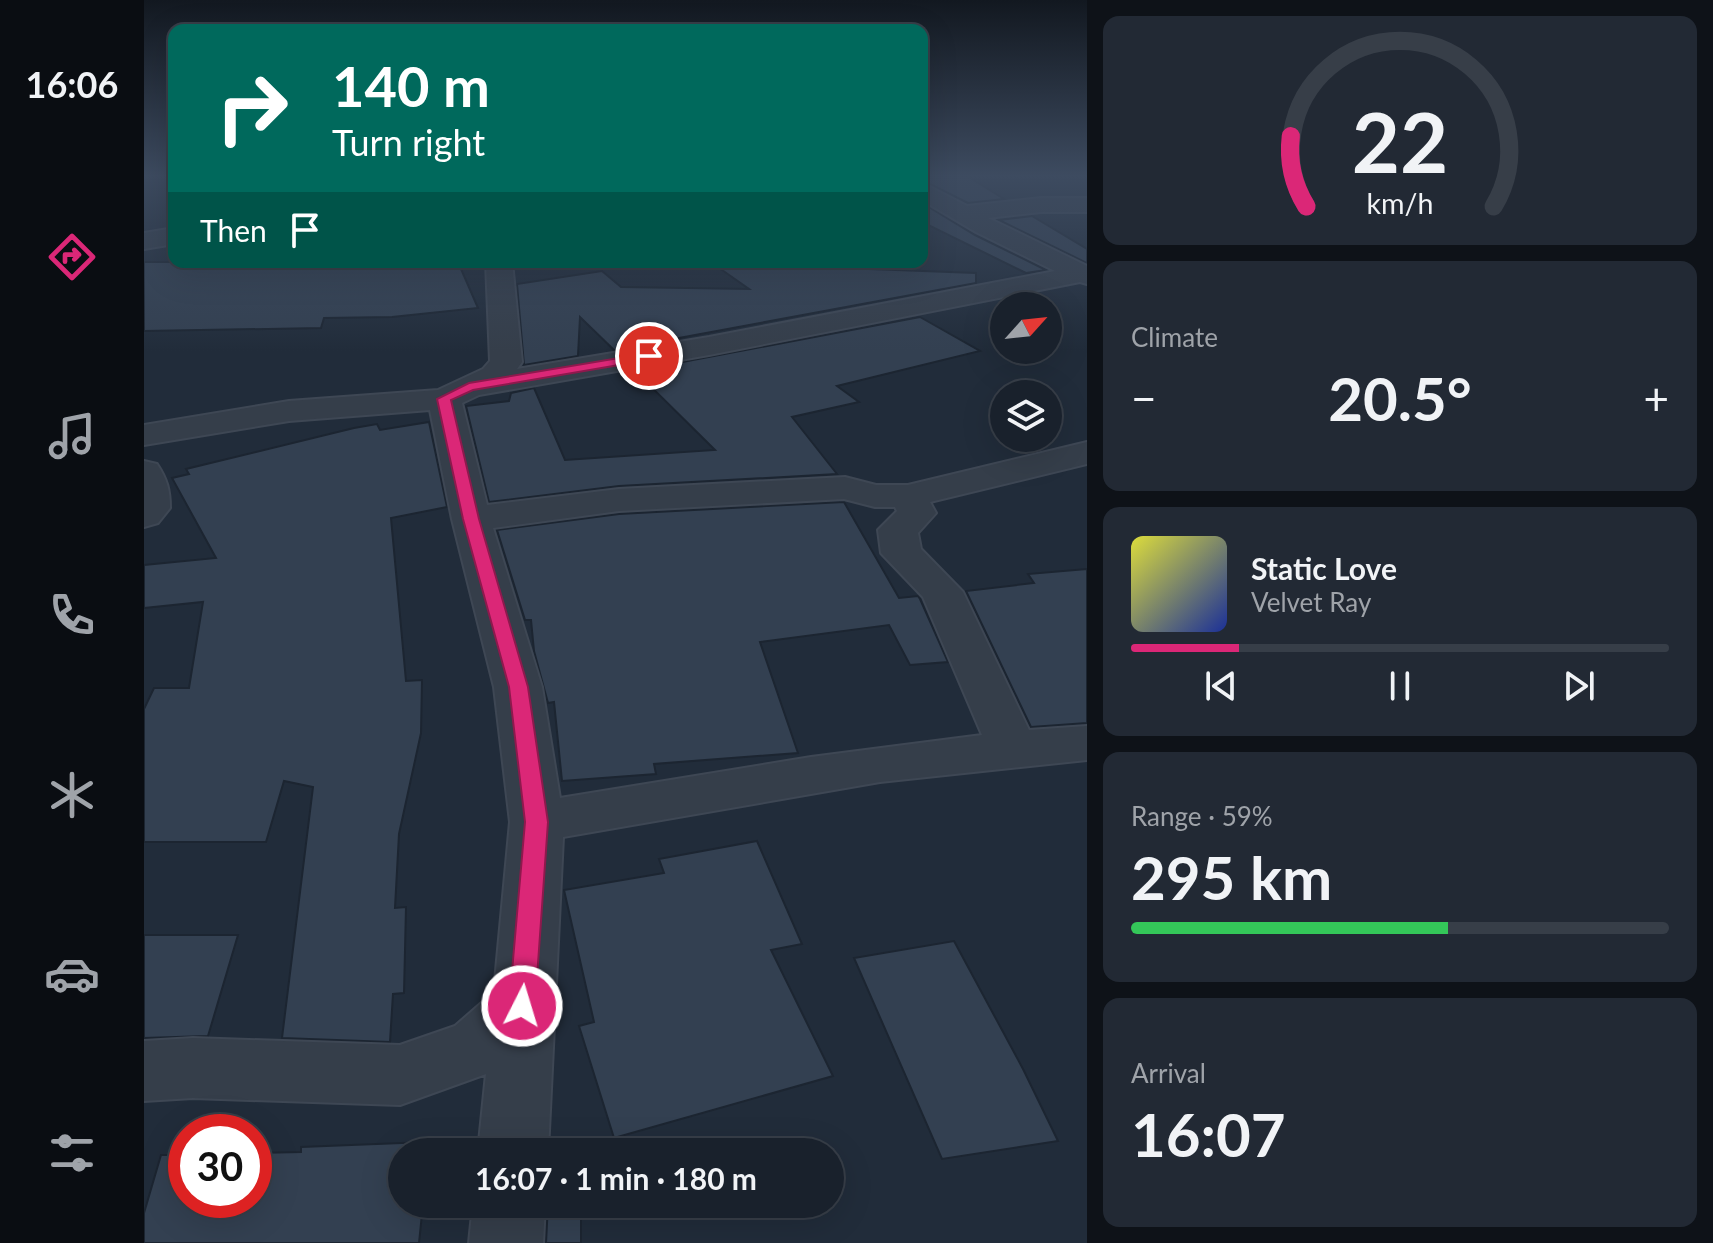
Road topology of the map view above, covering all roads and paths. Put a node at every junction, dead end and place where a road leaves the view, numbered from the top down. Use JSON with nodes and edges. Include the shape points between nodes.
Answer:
{"nodes":[{"id":1,"x":1005,"y":235,"type":"edge"},
{"id":2,"x":168,"y":237,"type":"edge"},
{"id":3,"x":144,"y":241,"type":"edge"},
{"id":4,"x":499,"y":268,"type":"edge"},
{"id":5,"x":1084,"y":275,"type":"edge"},
{"id":6,"x":456,"y":393,"type":"junction"},
{"id":7,"x":144,"y":435,"type":"edge"},
{"id":8,"x":1087,"y":453,"type":"edge"},
{"id":9,"x":144,"y":472,"type":"edge"},
{"id":10,"x":908,"y":496,"type":"junction"},
{"id":11,"x":144,"y":515,"type":"edge"},
{"id":12,"x":471,"y":519,"type":"junction"},
{"id":13,"x":1087,"y":743,"type":"edge"},
{"id":14,"x":1012,"y":747,"type":"junction"},
{"id":15,"x":1087,"y":764,"type":"edge"},
{"id":16,"x":537,"y":822,"type":"junction"},
{"id":17,"x":522,"y":1006,"type":"junction"},
{"id":18,"x":144,"y":1071,"type":"edge"},
{"id":19,"x":514,"y":1138,"type":"edge"},
{"id":20,"x":508,"y":1218,"type":"edge"},
{"id":21,"x":506,"y":1243,"type":"edge"}],
"edges":[{"from":1,"to":5,"type":"street"},
{"from":2,"to":3,"type":"street"},
{"from":4,"to":6,"type":"street","via":[[506,362],[494,376]]},
{"from":5,"to":6,"type":"street"},
{"from":6,"to":7,"type":"street","via":[[289,411]]},
{"from":6,"to":12,"type":"street"},
{"from":8,"to":10,"type":"street"},
{"from":9,"to":11,"type":"street","via":[[151,488],[151,508]]},
{"from":10,"to":12,"type":"street","via":[[875,496],[845,488],[619,500]]},
{"from":10,"to":14,"type":"street","via":[[917,513],[898,530],[901,553],[942,592]]},
{"from":12,"to":16,"type":"street","via":[[518,687]]},
{"from":13,"to":14,"type":"street"},
{"from":14,"to":15,"type":"street"},
{"from":14,"to":16,"type":"street"},
{"from":16,"to":17,"type":"street"},
{"from":17,"to":18,"type":"street","via":[[477,1048],[400,1075]]},
{"from":17,"to":19,"type":"street"},
{"from":20,"to":21,"type":"street"}]}
